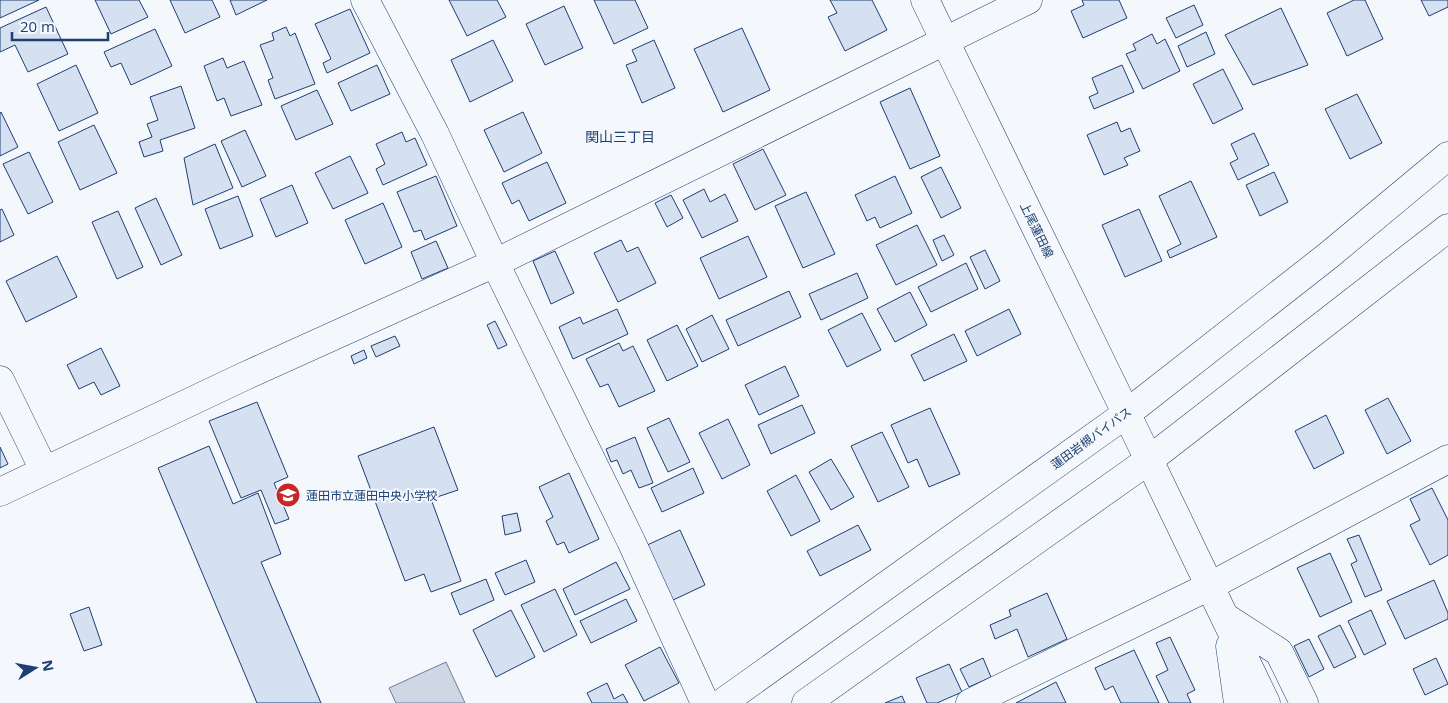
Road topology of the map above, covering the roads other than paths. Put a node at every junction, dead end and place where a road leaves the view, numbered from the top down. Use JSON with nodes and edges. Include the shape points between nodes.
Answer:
{"nodes":[{"id":1,"x":365,"y":0,"type":"edge"},
{"id":2,"x":925,"y":0,"type":"edge"},
{"id":3,"x":1028,"y":0,"type":"edge"},
{"id":4,"x":945,"y":40,"type":"junction"},
{"id":5,"x":1448,"y":156,"type":"edge"},
{"id":6,"x":1448,"y":228,"type":"edge"},
{"id":7,"x":495,"y":263,"type":"junction"},
{"id":8,"x":0,"y":380,"type":"edge"},
{"id":9,"x":1126,"y":414,"type":"junction"},
{"id":10,"x":1448,"y":459,"type":"edge"},
{"id":11,"x":1149,"y":460,"type":"junction"},
{"id":12,"x":44,"y":470,"type":"junction"},
{"id":13,"x":0,"y":492,"type":"edge"},
{"id":14,"x":1210,"y":586,"type":"junction"},
{"id":15,"x":1225,"y":617,"type":"junction"},
{"id":16,"x":705,"y":703,"type":"edge"},
{"id":17,"x":722,"y":703,"type":"edge"},
{"id":18,"x":806,"y":703,"type":"edge"},
{"id":19,"x":970,"y":703,"type":"edge"},
{"id":20,"x":1238,"y":703,"type":"edge"},
{"id":21,"x":1266,"y":703,"type":"edge"},
{"id":22,"x":1304,"y":703,"type":"edge"}],
"edges":[{"from":1,"to":7,"type":"main road","via":[[435,134]]},
{"from":2,"to":4,"type":"main road","name":"上尾蓮田線"},
{"from":3,"to":4,"type":"main road"},
{"from":4,"to":7,"type":"main road"},
{"from":4,"to":9,"type":"main road","name":"上尾蓮田線"},
{"from":5,"to":9,"type":"main road","name":"蓮田岩槻バイパス","via":[[1329,255]]},
{"from":6,"to":11,"type":"main road"},
{"from":7,"to":12,"type":"main road"},
{"from":7,"to":16,"type":"main road","via":[[631,541]]},
{"from":8,"to":12,"type":"main road"},
{"from":9,"to":11,"type":"main road","name":"上尾蓮田線"},
{"from":9,"to":17,"type":"main road","name":"蓮田岩槻バイパス"},
{"from":10,"to":14,"type":"main road"},
{"from":11,"to":14,"type":"main road","name":"上尾蓮田線"},
{"from":11,"to":18,"type":"main road"},
{"from":12,"to":13,"type":"main road"},
{"from":14,"to":15,"type":"main road","name":"上尾蓮田線"},
{"from":14,"to":19,"type":"main road"},
{"from":15,"to":20,"type":"main road"},
{"from":15,"to":21,"type":"main road","name":"上尾蓮田線"},
{"from":15,"to":22,"type":"main road","via":[[1279,652]]}]}
